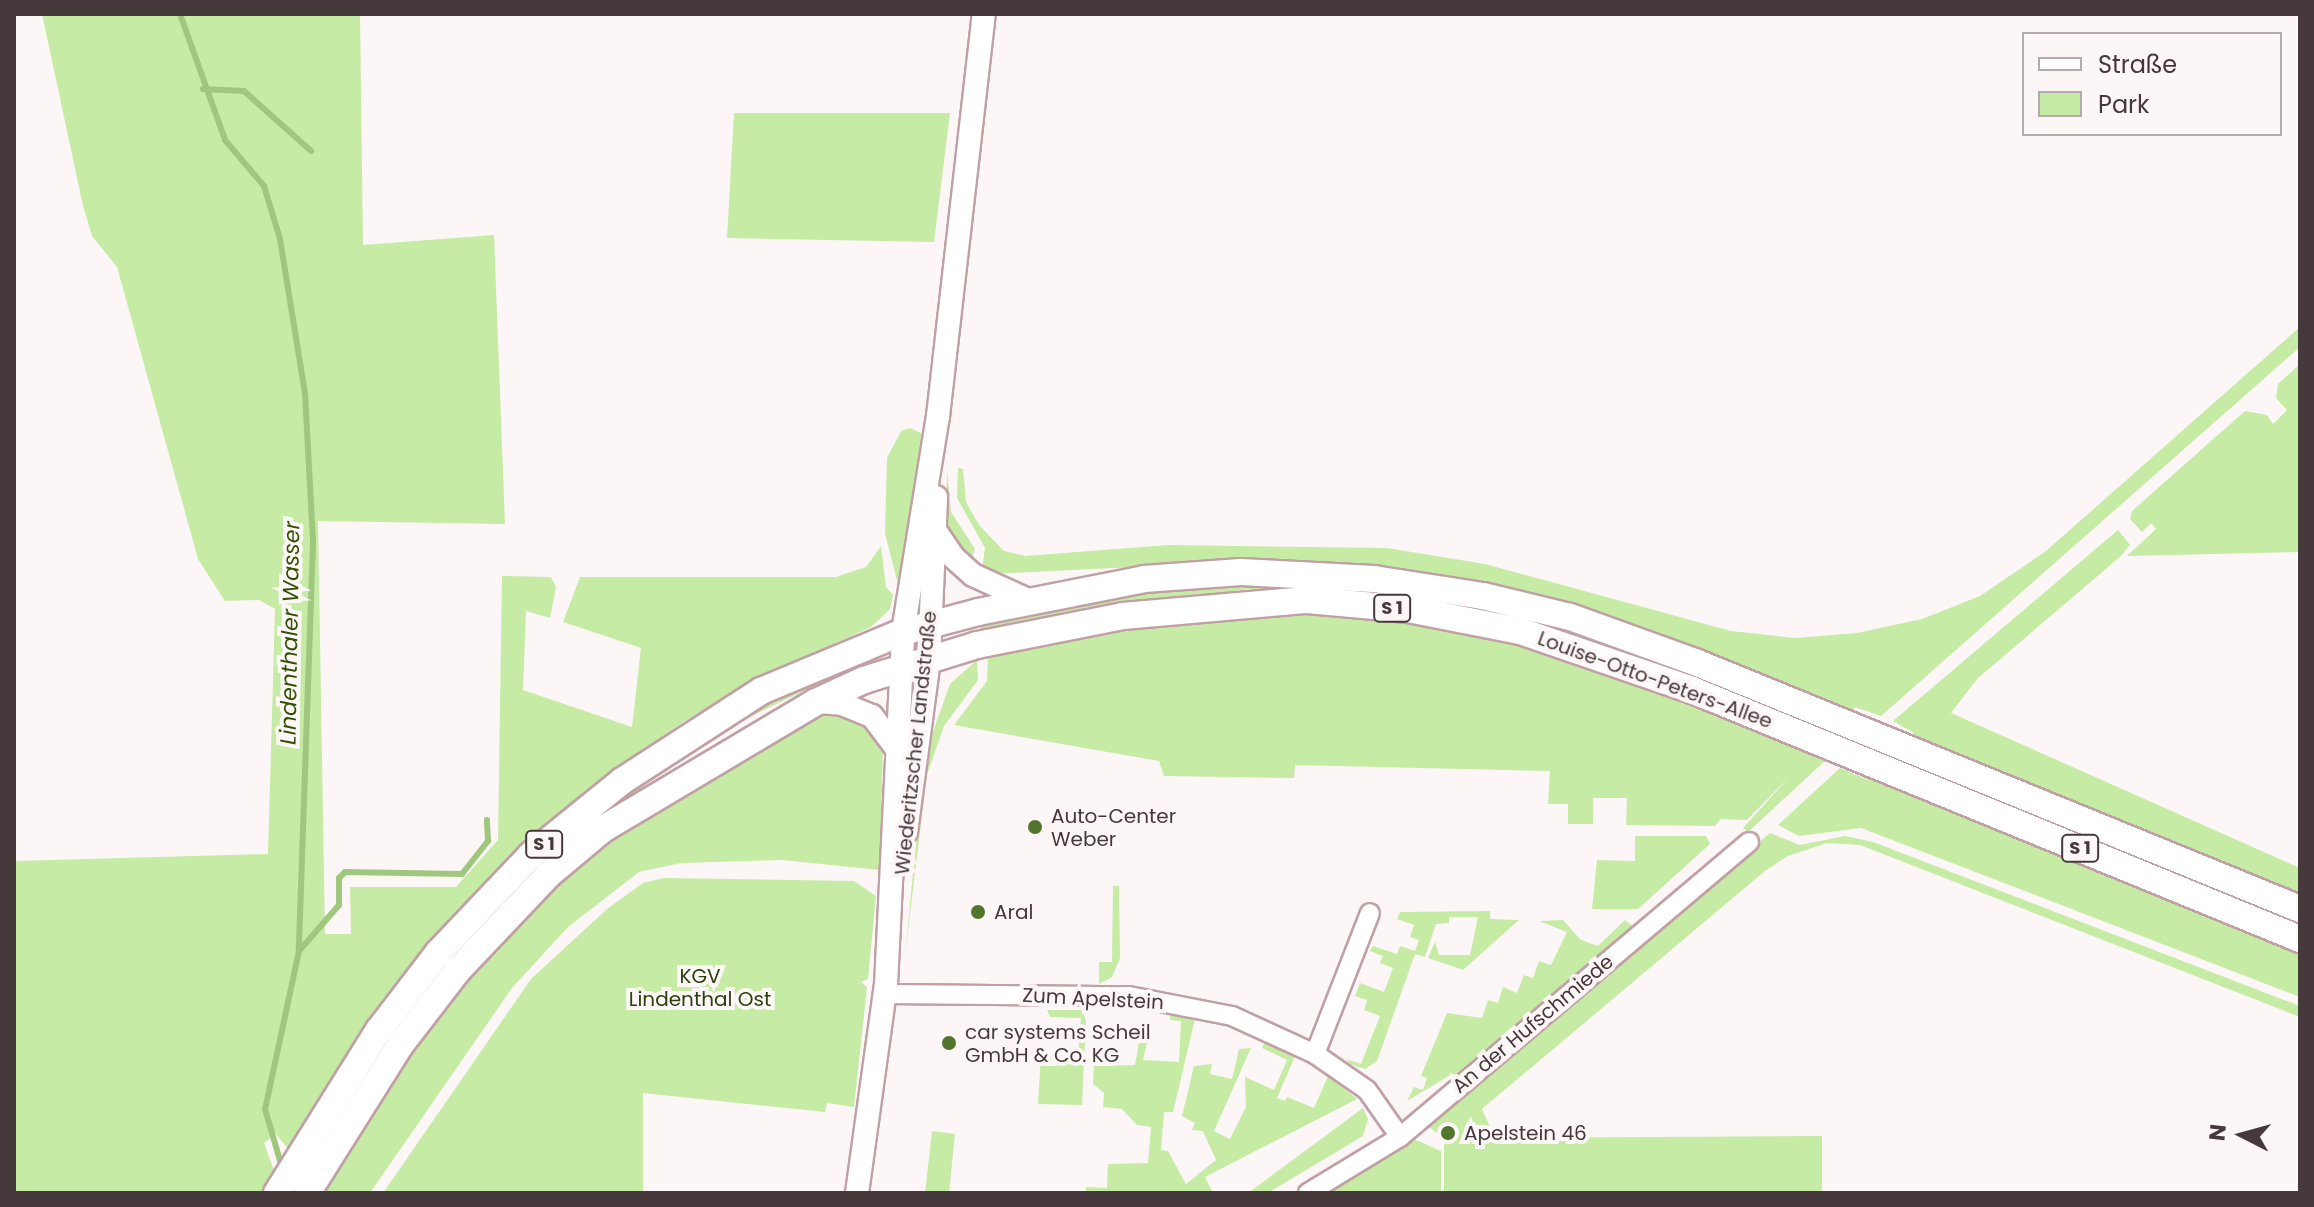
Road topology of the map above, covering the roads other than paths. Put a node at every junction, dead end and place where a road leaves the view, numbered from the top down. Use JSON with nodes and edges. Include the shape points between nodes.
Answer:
{"nodes":[{"id":1,"x":984,"y":14,"type":"edge"},
{"id":2,"x":938,"y":416,"type":"junction"},
{"id":3,"x":935,"y":530,"type":"junction"},
{"id":4,"x":1030,"y":601,"type":"junction"},
{"id":5,"x":930,"y":626,"type":"junction"},
{"id":6,"x":903,"y":632,"type":"junction"},
{"id":7,"x":929,"y":659,"type":"junction"},
{"id":8,"x":899,"y":666,"type":"junction"},
{"id":9,"x":816,"y":702,"type":"junction"},
{"id":10,"x":895,"y":747,"type":"junction"},
{"id":11,"x":1749,"y":842,"type":"dead end"},
{"id":12,"x":2300,"y":909,"type":"edge"},
{"id":13,"x":1370,"y":913,"type":"dead end"},
{"id":14,"x":2300,"y":939,"type":"edge"},
{"id":15,"x":886,"y":983,"type":"junction"},
{"id":16,"x":1315,"y":1054,"type":"junction"},
{"id":17,"x":1400,"y":1137,"type":"junction"},
{"id":18,"x":283,"y":1184,"type":"edge"},
{"id":19,"x":307,"y":1193,"type":"edge"},
{"id":20,"x":857,"y":1193,"type":"edge"},
{"id":21,"x":1308,"y":1193,"type":"edge"}],
"edges":[{"from":1,"to":2,"type":"street","name":"Wiederitzscher Landstraße"},
{"from":2,"to":3,"type":"street","name":"Wiederitzscher Landstraße"},
{"from":2,"to":6,"type":"street","name":"Wiederitzscher Landstraße"},
{"from":3,"to":4,"type":"street","via":[[973,575]]},
{"from":3,"to":5,"type":"street","name":"Wiederitzscher Landstraße"},
{"from":4,"to":5,"type":"main road","name":"Louise-Otto-Peters-Allee","number":"S 1"},
{"from":4,"to":12,"type":"main road","name":"Louise-Otto-Peters-Allee","number":"S 1","via":[[1144,579],[1241,572],[1430,586],[1570,617],[1871,733]]},
{"from":5,"to":6,"type":"main road","number":"S 1"},
{"from":5,"to":7,"type":"street","name":"Wiederitzscher Landstraße"},
{"from":6,"to":8,"type":"street","name":"Wiederitzscher Landstraße"},
{"from":6,"to":18,"type":"main road","number":"S 1","via":[[737,706],[622,781],[531,855],[407,991]]},
{"from":7,"to":8,"type":"main road","number":"S 1"},
{"from":7,"to":14,"type":"main road","name":"Louise-Otto-Peters-Allee","number":"S 1","via":[[1123,616],[1245,602],[1346,602],[1474,621],[1563,643],[1849,753]]},
{"from":7,"to":15,"type":"street","name":"Wiederitzscher Landstraße"},
{"from":8,"to":9,"type":"main road","number":"S 1"},
{"from":8,"to":10,"type":"street","name":"Wiederitzscher Landstraße"},
{"from":9,"to":10,"type":"street","via":[[842,704],[872,716]]},
{"from":9,"to":19,"type":"main road","number":"S 1","via":[[643,802],[548,875],[428,1007]]},
{"from":10,"to":15,"type":"street","name":"Wiederitzscher Landstraße"},
{"from":11,"to":17,"type":"street","name":"An der Hufschmiede"},
{"from":13,"to":16,"type":"street"},
{"from":15,"to":16,"type":"street","name":"Zum Apelstein","via":[[1162,1000],[1232,1016]]},
{"from":15,"to":20,"type":"street","name":"Wiederitzscher Landstraße"},
{"from":16,"to":17,"type":"street","name":"Zum Apelstein","via":[[1367,1090]]},
{"from":17,"to":21,"type":"street","name":"An der Hufschmiede"}]}
